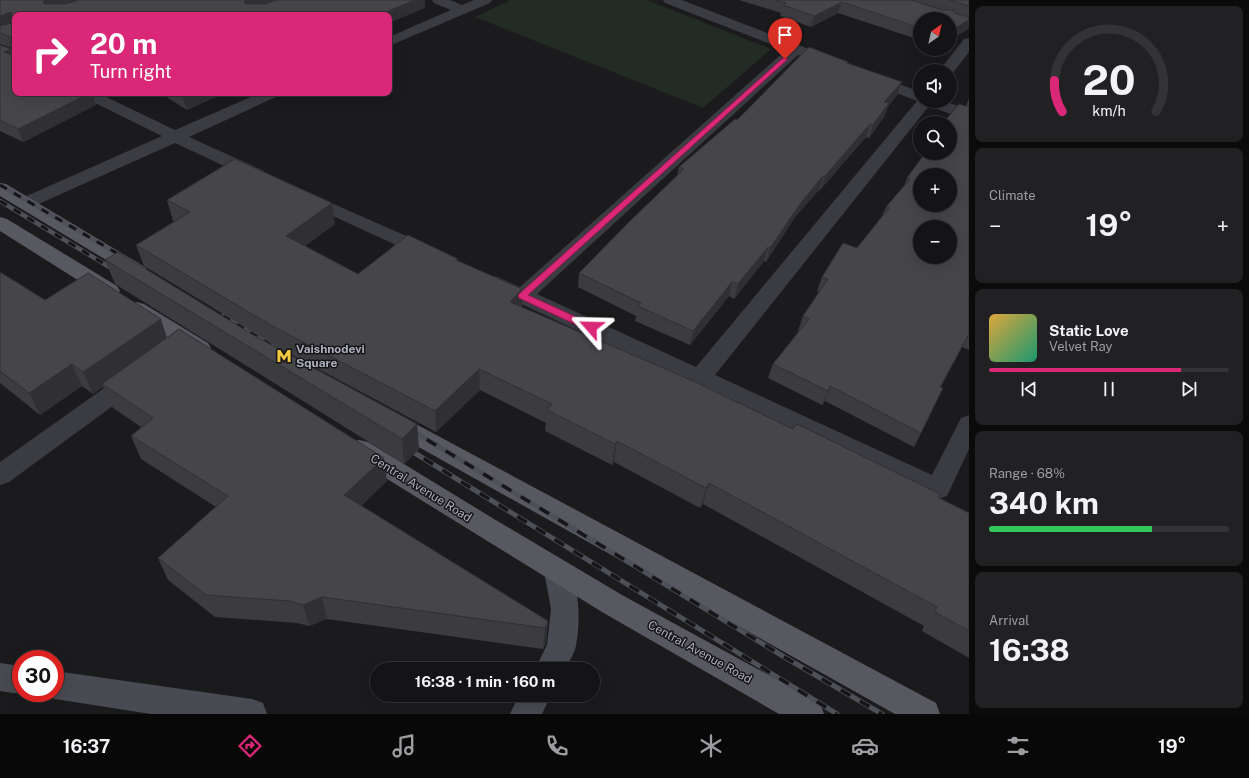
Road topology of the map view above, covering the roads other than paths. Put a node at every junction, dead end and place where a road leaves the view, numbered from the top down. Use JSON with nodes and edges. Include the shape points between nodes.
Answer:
{"nodes":[{"id":1,"x":438,"y":0,"type":"edge"},
{"id":2,"x":485,"y":0,"type":"edge"},
{"id":3,"x":670,"y":0,"type":"edge"},
{"id":4,"x":462,"y":10,"type":"junction"},
{"id":5,"x":392,"y":41,"type":"edge"},
{"id":6,"x":969,"y":42,"type":"edge"},
{"id":7,"x":796,"y":49,"type":"junction"},
{"id":8,"x":818,"y":58,"type":"edge"},
{"id":9,"x":953,"y":64,"type":"edge"},
{"id":10,"x":855,"y":72,"type":"edge"},
{"id":11,"x":913,"y":94,"type":"edge"},
{"id":12,"x":92,"y":96,"type":"edge"},
{"id":13,"x":266,"y":96,"type":"edge"},
{"id":14,"x":919,"y":108,"type":"edge"},
{"id":15,"x":948,"y":108,"type":"edge"},
{"id":16,"x":969,"y":116,"type":"edge"},
{"id":17,"x":174,"y":136,"type":"junction"},
{"id":18,"x":0,"y":188,"type":"edge"},
{"id":19,"x":26,"y":203,"type":"junction"},
{"id":20,"x":0,"y":222,"type":"edge"},
{"id":21,"x":443,"y":259,"type":"edge"},
{"id":22,"x":479,"y":276,"type":"edge"},
{"id":23,"x":156,"y":283,"type":"edge"},
{"id":24,"x":522,"y":296,"type":"junction"},
{"id":25,"x":220,"y":361,"type":"edge"},
{"id":26,"x":151,"y":366,"type":"edge"},
{"id":27,"x":700,"y":378,"type":"junction"},
{"id":28,"x":374,"y":411,"type":"edge"},
{"id":29,"x":969,"y":424,"type":"edge"},
{"id":30,"x":338,"y":436,"type":"edge"},
{"id":31,"x":0,"y":475,"type":"edge"},
{"id":32,"x":558,"y":571,"type":"junction"},
{"id":33,"x":554,"y":662,"type":"edge"},
{"id":34,"x":0,"y":677,"type":"edge"},
{"id":35,"x":12,"y":679,"type":"edge"},
{"id":36,"x":64,"y":685,"type":"edge"},
{"id":37,"x":532,"y":702,"type":"edge"},
{"id":38,"x":252,"y":714,"type":"edge"},
{"id":39,"x":525,"y":714,"type":"edge"},
{"id":40,"x":809,"y":714,"type":"edge"},
{"id":41,"x":925,"y":714,"type":"edge"}],
"edges":[{"from":1,"to":4,"type":"street"},
{"from":2,"to":4,"type":"street"},
{"from":3,"to":7,"type":"street"},
{"from":4,"to":5,"type":"street"},
{"from":6,"to":9,"type":"street"},
{"from":7,"to":8,"type":"street"},
{"from":7,"to":24,"type":"street"},
{"from":10,"to":11,"type":"street"},
{"from":12,"to":17,"type":"street"},
{"from":13,"to":17,"type":"street"},
{"from":14,"to":27,"type":"street"},
{"from":15,"to":16,"type":"street"},
{"from":17,"to":19,"type":"street"},
{"from":17,"to":21,"type":"street"},
{"from":18,"to":19,"type":"main road"},
{"from":19,"to":23,"type":"main road"},
{"from":20,"to":25,"type":"main road","via":[[178,346]]},
{"from":22,"to":24,"type":"street"},
{"from":24,"to":27,"type":"street"},
{"from":26,"to":31,"type":"street"},
{"from":27,"to":29,"type":"street","via":[[938,489]]},
{"from":28,"to":41,"type":"main road"},
{"from":30,"to":32,"type":"main road","name":"Central Avenue Road"},
{"from":32,"to":33,"type":"main road","via":[[565,609],[561,647]]},
{"from":32,"to":40,"type":"main road","name":"Central Avenue Road"},
{"from":34,"to":35,"type":"main road"},
{"from":36,"to":38,"type":"main road"},
{"from":37,"to":39,"type":"main road"}]}
